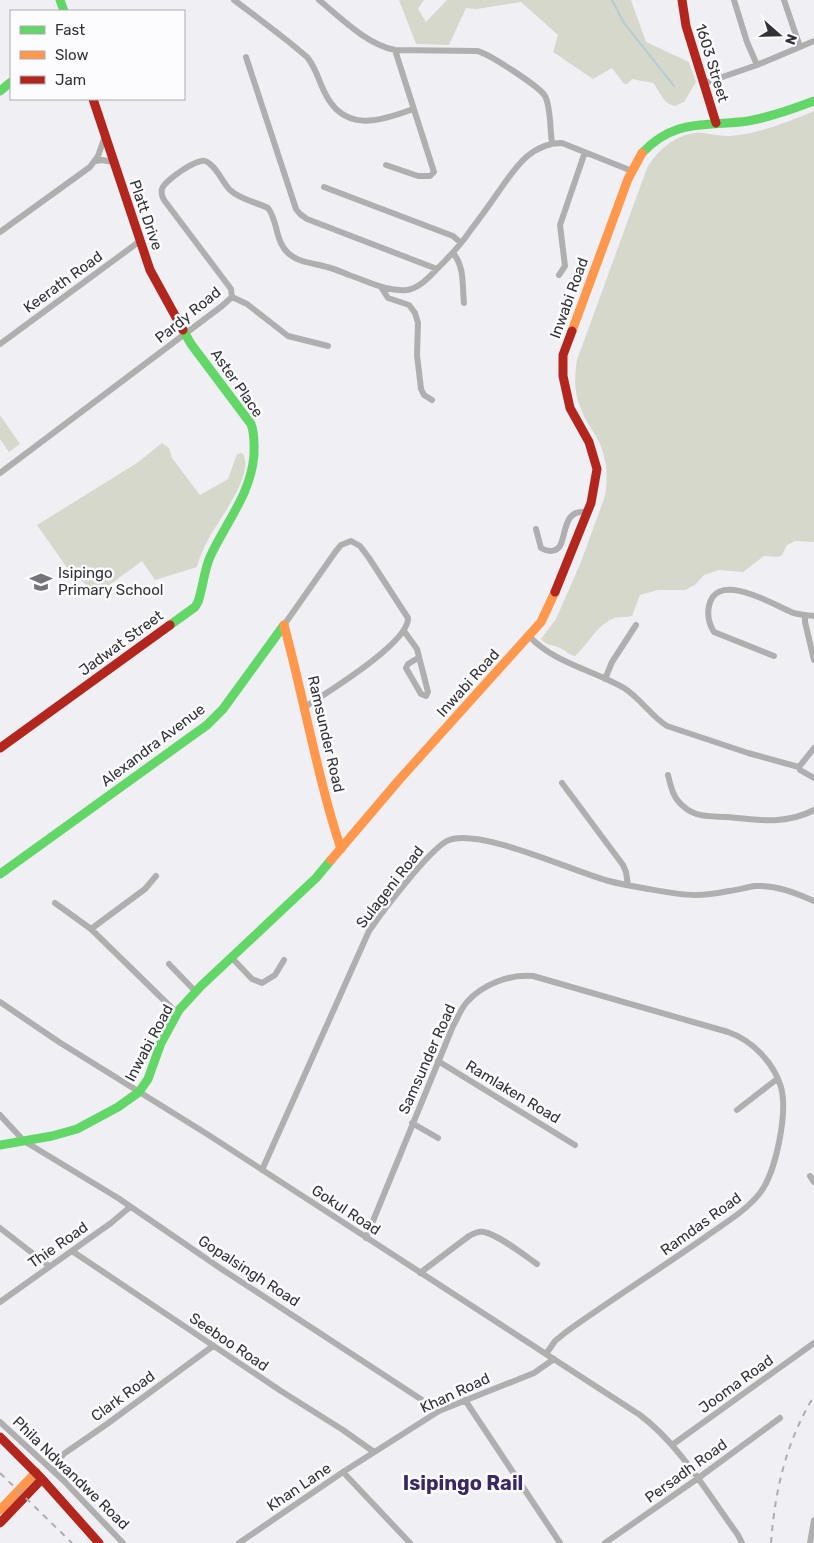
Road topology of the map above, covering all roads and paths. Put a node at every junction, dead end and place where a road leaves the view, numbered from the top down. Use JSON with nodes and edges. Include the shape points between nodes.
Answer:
{"nodes":[{"id":1,"x":234,"y":0,"type":"edge"},
{"id":2,"x":319,"y":0,"type":"edge"},
{"id":3,"x":682,"y":0,"type":"edge"},
{"id":4,"x":734,"y":0,"type":"edge"},
{"id":5,"x":784,"y":0,"type":"edge"},
{"id":6,"x":814,"y":41,"type":"edge"},
{"id":7,"x":800,"y":47,"type":"junction"},
{"id":8,"x":395,"y":50,"type":"junction"},
{"id":9,"x":246,"y":57,"type":"dead end"},
{"id":10,"x":757,"y":65,"type":"junction"},
{"id":11,"x":10,"y":83,"type":"edge"},
{"id":12,"x":705,"y":84,"type":"junction"},
{"id":13,"x":0,"y":91,"type":"edge"},
{"id":14,"x":93,"y":100,"type":"edge"},
{"id":15,"x":814,"y":101,"type":"edge"},
{"id":16,"x":413,"y":108,"type":"junction"},
{"id":17,"x":716,"y":123,"type":"junction"},
{"id":18,"x":105,"y":135,"type":"junction"},
{"id":19,"x":552,"y":143,"type":"junction"},
{"id":20,"x":585,"y":152,"type":"junction"},
{"id":21,"x":96,"y":161,"type":"junction"},
{"id":22,"x":113,"y":162,"type":"junction"},
{"id":23,"x":386,"y":165,"type":"dead end"},
{"id":24,"x":632,"y":171,"type":"junction"},
{"id":25,"x":324,"y":187,"type":"dead end"},
{"id":26,"x":0,"y":232,"type":"edge"},
{"id":27,"x":140,"y":241,"type":"junction"},
{"id":28,"x":461,"y":243,"type":"junction"},
{"id":29,"x":453,"y":253,"type":"junction"},
{"id":30,"x":437,"y":269,"type":"junction"},
{"id":31,"x":559,"y":275,"type":"dead end"},
{"id":32,"x":381,"y":287,"type":"junction"},
{"id":33,"x":232,"y":297,"type":"junction"},
{"id":34,"x":464,"y":304,"type":"dead end"},
{"id":35,"x":187,"y":333,"type":"junction"},
{"id":36,"x":0,"y":344,"type":"edge"},
{"id":37,"x":328,"y":346,"type":"dead end"},
{"id":38,"x":432,"y":400,"type":"dead end"},
{"id":39,"x":254,"y":453,"type":"joint"},
{"id":40,"x":0,"y":473,"type":"edge"},
{"id":41,"x":587,"y":512,"type":"junction"},
{"id":42,"x":536,"y":529,"type":"dead end"},
{"id":43,"x":805,"y":615,"type":"junction"},
{"id":44,"x":814,"y":616,"type":"edge"},
{"id":45,"x":636,"y":624,"type":"dead end"},
{"id":46,"x":284,"y":625,"type":"junction"},
{"id":47,"x":404,"y":631,"type":"junction"},
{"id":48,"x":529,"y":636,"type":"junction"},
{"id":49,"x":774,"y":656,"type":"dead end"},
{"id":50,"x":418,"y":658,"type":"junction"},
{"id":51,"x":814,"y":660,"type":"edge"},
{"id":52,"x":605,"y":679,"type":"junction"},
{"id":53,"x":305,"y":707,"type":"junction"},
{"id":54,"x":0,"y":748,"type":"edge"},
{"id":55,"x":814,"y":748,"type":"edge"},
{"id":56,"x":799,"y":766,"type":"junction"},
{"id":57,"x":668,"y":775,"type":"dead end"},
{"id":58,"x":814,"y":778,"type":"edge"},
{"id":59,"x":562,"y":783,"type":"dead end"},
{"id":60,"x":814,"y":810,"type":"edge"},
{"id":61,"x":341,"y":849,"type":"junction"},
{"id":62,"x":0,"y":874,"type":"edge"},
{"id":63,"x":156,"y":876,"type":"dead end"},
{"id":64,"x":628,"y":885,"type":"junction"},
{"id":65,"x":814,"y":901,"type":"edge"},
{"id":66,"x":56,"y":903,"type":"dead end"},
{"id":67,"x":90,"y":929,"type":"junction"},
{"id":68,"x":232,"y":958,"type":"junction"},
{"id":69,"x":284,"y":960,"type":"dead end"},
{"id":70,"x":169,"y":964,"type":"dead end"},
{"id":71,"x":196,"y":992,"type":"junction"},
{"id":72,"x":0,"y":1002,"type":"edge"},
{"id":73,"x":177,"y":1013,"type":"junction"},
{"id":74,"x":748,"y":1043,"type":"joint"},
{"id":75,"x":438,"y":1061,"type":"junction"},
{"id":76,"x":777,"y":1078,"type":"junction"},
{"id":77,"x":139,"y":1092,"type":"junction"},
{"id":78,"x":737,"y":1110,"type":"dead end"},
{"id":79,"x":0,"y":1115,"type":"edge"},
{"id":80,"x":412,"y":1123,"type":"junction"},
{"id":81,"x":39,"y":1138,"type":"junction"},
{"id":82,"x":438,"y":1138,"type":"dead end"},
{"id":83,"x":24,"y":1141,"type":"junction"},
{"id":84,"x":0,"y":1145,"type":"edge"},
{"id":85,"x":575,"y":1145,"type":"dead end"},
{"id":86,"x":44,"y":1153,"type":"junction"},
{"id":87,"x":262,"y":1170,"type":"junction"},
{"id":88,"x":810,"y":1176,"type":"dead end"},
{"id":89,"x":814,"y":1182,"type":"edge"},
{"id":90,"x":130,"y":1207,"type":"junction"},
{"id":91,"x":0,"y":1228,"type":"edge"},
{"id":92,"x":366,"y":1238,"type":"junction"},
{"id":93,"x":72,"y":1251,"type":"junction"},
{"id":94,"x":537,"y":1264,"type":"dead end"},
{"id":95,"x":50,"y":1266,"type":"junction"},
{"id":96,"x":420,"y":1274,"type":"junction"},
{"id":97,"x":0,"y":1302,"type":"edge"},
{"id":98,"x":814,"y":1343,"type":"edge"},
{"id":99,"x":213,"y":1346,"type":"junction"},
{"id":100,"x":546,"y":1354,"type":"junction"},
{"id":101,"x":554,"y":1359,"type":"junction"},
{"id":102,"x":465,"y":1400,"type":"junction"},
{"id":103,"x":439,"y":1410,"type":"junction"},
{"id":104,"x":780,"y":1418,"type":"dead end"},
{"id":105,"x":0,"y":1422,"type":"edge"},
{"id":106,"x":0,"y":1437,"type":"edge"},
{"id":107,"x":672,"y":1445,"type":"junction"},
{"id":108,"x":374,"y":1452,"type":"junction"},
{"id":109,"x":54,"y":1471,"type":"junction"},
{"id":110,"x":343,"y":1472,"type":"junction"},
{"id":111,"x":39,"y":1476,"type":"junction"},
{"id":112,"x":697,"y":1479,"type":"junction"},
{"id":113,"x":5,"y":1508,"type":"edge"},
{"id":114,"x":814,"y":1520,"type":"edge"},
{"id":115,"x":0,"y":1524,"type":"edge"},
{"id":116,"x":99,"y":1543,"type":"edge"},
{"id":117,"x":123,"y":1543,"type":"edge"},
{"id":118,"x":239,"y":1543,"type":"edge"},
{"id":119,"x":410,"y":1543,"type":"edge"},
{"id":120,"x":560,"y":1543,"type":"edge"},
{"id":121,"x":606,"y":1543,"type":"edge"},
{"id":122,"x":742,"y":1543,"type":"edge"},
{"id":123,"x":810,"y":1543,"type":"edge"}],
"edges":[{"from":1,"to":16,"type":"street","via":[[305,55],[331,105],[342,114],[353,119],[379,121]]},
{"from":2,"to":8,"type":"street","via":[[366,38]]},
{"from":3,"to":12,"type":"street","name":"1603 Street","via":[[686,26]]},
{"from":4,"to":10,"type":"street"},
{"from":5,"to":7,"type":"street"},
{"from":6,"to":7,"type":"street"},
{"from":7,"to":10,"type":"street"},
{"from":8,"to":16,"type":"street"},
{"from":8,"to":19,"type":"street","via":[[477,51],[489,55],[546,97]]},
{"from":9,"to":30,"type":"street","via":[[296,210],[307,219]]},
{"from":10,"to":12,"type":"street"},
{"from":11,"to":13,"type":"street"},
{"from":12,"to":17,"type":"street","name":"1603 Street"},
{"from":14,"to":18,"type":"street","name":"Platt Drive"},
{"from":15,"to":17,"type":"street","name":"1603 Street","via":[[778,115]]},
{"from":16,"to":23,"type":"street","via":[[434,174],[422,177]]},
{"from":17,"to":24,"type":"street","name":"Inwabi Road","via":[[665,133],[639,157]]},
{"from":18,"to":21,"type":"street"},
{"from":18,"to":22,"type":"street","name":"Platt Drive"},
{"from":19,"to":20,"type":"street","via":[[562,143]]},
{"from":19,"to":28,"type":"street","via":[[536,149],[517,165]]},
{"from":20,"to":24,"type":"street"},
{"from":20,"to":31,"type":"street","via":[[560,224],[565,266]]},
{"from":21,"to":22,"type":"street"},
{"from":21,"to":26,"type":"street"},
{"from":22,"to":27,"type":"street","name":"Platt Drive"},
{"from":24,"to":41,"type":"street","name":"Inwabi Road","via":[[563,355],[563,376],[570,408],[589,442],[596,469],[595,491]]},
{"from":25,"to":28,"type":"street","via":[[453,236]]},
{"from":27,"to":35,"type":"street","name":"Platt Drive","via":[[150,270]]},
{"from":27,"to":36,"type":"street","name":"Keerath Road"},
{"from":28,"to":29,"type":"street"},
{"from":29,"to":30,"type":"street"},
{"from":29,"to":34,"type":"street","via":[[462,270]]},
{"from":30,"to":32,"type":"street","via":[[428,279],[409,290]]},
{"from":32,"to":33,"type":"street","name":"Pardy Road","via":[[295,258],[281,244],[268,208],[238,197],[213,165],[203,160],[164,184],[161,195],[231,289]]},
{"from":32,"to":38,"type":"street","via":[[388,298],[409,305],[415,313],[421,389]]},
{"from":33,"to":35,"type":"street","name":"Pardy Road"},
{"from":33,"to":37,"type":"street","via":[[247,304],[288,336]]},
{"from":35,"to":39,"type":"street","name":"Aster Place","via":[[191,344],[251,424],[255,438]]},
{"from":35,"to":40,"type":"street","name":"Pardy Road"},
{"from":39,"to":54,"type":"street","name":"Jadwat Street","via":[[248,489],[208,561],[195,606]]},
{"from":41,"to":42,"type":"street","via":[[578,511],[571,516],[562,544],[554,550],[541,548]]},
{"from":41,"to":48,"type":"street","name":"Inwabi Road","via":[[546,614]]},
{"from":43,"to":44,"type":"street"},
{"from":43,"to":49,"type":"street","via":[[743,591],[724,591],[710,601],[710,626],[714,632]]},
{"from":43,"to":51,"type":"street"},
{"from":45,"to":52,"type":"street"},
{"from":46,"to":47,"type":"street","name":"Alexandra Avenue","via":[[336,551],[341,545],[351,542],[360,546],[407,614]]},
{"from":46,"to":53,"type":"street","name":"Ramsunder Road"},
{"from":46,"to":62,"type":"street","name":"Alexandra Avenue","via":[[211,721]]},
{"from":47,"to":50,"type":"street","via":[[417,649]]},
{"from":47,"to":53,"type":"street","via":[[374,661]]},
{"from":48,"to":52,"type":"street","via":[[550,653]]},
{"from":48,"to":61,"type":"street","name":"Inwabi Road"},
{"from":50,"to":50,"type":"street","via":[[428,692],[426,696],[421,694],[406,668]]},
{"from":52,"to":56,"type":"street","via":[[629,692],[667,726]]},
{"from":53,"to":61,"type":"street","name":"Ramsunder Road"},
{"from":55,"to":56,"type":"street"},
{"from":56,"to":58,"type":"street"},
{"from":57,"to":60,"type":"street","via":[[675,799],[688,810],[705,817],[768,821]]},
{"from":59,"to":64,"type":"street","via":[[623,866]]},
{"from":61,"to":68,"type":"street","name":"Inwabi Road","via":[[302,892]]},
{"from":63,"to":67,"type":"street","via":[[144,889]]},
{"from":64,"to":65,"type":"street","name":"Sulageni Road","via":[[687,895],[765,886]]},
{"from":64,"to":87,"type":"street","name":"Sulageni Road","via":[[480,840],[466,838],[441,844],[369,931]]},
{"from":66,"to":67,"type":"street"},
{"from":67,"to":73,"type":"street"},
{"from":68,"to":69,"type":"street","via":[[252,979],[262,983],[275,975]]},
{"from":68,"to":71,"type":"street","name":"Inwabi Road"},
{"from":70,"to":71,"type":"street"},
{"from":71,"to":73,"type":"street","name":"Inwabi Road"},
{"from":72,"to":77,"type":"street","name":"Gokul Road"},
{"from":73,"to":77,"type":"street","name":"Inwabi Road"},
{"from":74,"to":75,"type":"street","name":"Samsunder Road","via":[[728,1032],[522,975],[497,982],[467,1002]]},
{"from":74,"to":76,"type":"street","name":"Ramdas Road","via":[[761,1054]]},
{"from":75,"to":80,"type":"street","name":"Samsunder Road"},
{"from":75,"to":85,"type":"street","name":"Ramlaken Road"},
{"from":76,"to":78,"type":"street"},
{"from":76,"to":100,"type":"street","name":"Ramdas Road","via":[[784,1097],[784,1113],[768,1180],[751,1203],[566,1332]]},
{"from":77,"to":81,"type":"street","name":"Inwabi Road","via":[[77,1129]]},
{"from":77,"to":87,"type":"street","name":"Gokul Road"},
{"from":79,"to":83,"type":"street","name":"Gopalsingh Road"},
{"from":80,"to":82,"type":"street"},
{"from":80,"to":92,"type":"street","name":"Samsunder Road"},
{"from":81,"to":83,"type":"street","name":"Inwabi Road"},
{"from":81,"to":86,"type":"street"},
{"from":83,"to":84,"type":"street","name":"Inwabi Road"},
{"from":83,"to":86,"type":"street","name":"Gopalsingh Road"},
{"from":86,"to":90,"type":"street","name":"Gopalsingh Road"},
{"from":87,"to":92,"type":"street","name":"Gokul Road"},
{"from":88,"to":89,"type":"street"},
{"from":90,"to":93,"type":"street","name":"Thie Road"},
{"from":90,"to":103,"type":"street","name":"Gopalsingh Road"},
{"from":91,"to":95,"type":"street"},
{"from":92,"to":96,"type":"street","name":"Gokul Road"},
{"from":93,"to":95,"type":"street","name":"Thie Road"},
{"from":93,"to":99,"type":"street","name":"Seeboo Road"},
{"from":94,"to":96,"type":"street","via":[[487,1232],[478,1232]]},
{"from":95,"to":97,"type":"street","name":"Thie Road"},
{"from":96,"to":100,"type":"street","name":"Gokul Road"},
{"from":98,"to":107,"type":"street","name":"Jooma Road"},
{"from":99,"to":108,"type":"street","name":"Seeboo Road"},
{"from":99,"to":109,"type":"street","name":"Clark Road","via":[[65,1452]]},
{"from":100,"to":101,"type":"street","name":"Gokul Road"},
{"from":101,"to":102,"type":"street","name":"Khan Road","via":[[534,1373]]},
{"from":101,"to":107,"type":"street","name":"Gokul Road","via":[[653,1424]]},
{"from":102,"to":103,"type":"street","name":"Khan Road"},
{"from":102,"to":120,"type":"street"},
{"from":103,"to":108,"type":"street","name":"Khan Road"},
{"from":104,"to":112,"type":"street","name":"Persadh Road"},
{"from":105,"to":109,"type":"street","name":"Phila Ndwandwe Road"},
{"from":106,"to":111,"type":"street","name":"Phila Ndwandwe Road"},
{"from":107,"to":112,"type":"street","name":"Gokul Road"},
{"from":108,"to":110,"type":"street","name":"Khan Road"},
{"from":109,"to":117,"type":"street","name":"Phila Ndwandwe Road"},
{"from":110,"to":118,"type":"street","name":"Khan Lane"},
{"from":110,"to":119,"type":"street","name":"Khan Lane"},
{"from":111,"to":113,"type":"street"},
{"from":111,"to":116,"type":"street","name":"Phila Ndwandwe Road"},
{"from":112,"to":121,"type":"street","name":"Persadh Road"},
{"from":112,"to":122,"type":"street","name":"Gokul Road"},
{"from":113,"to":115,"type":"street"},
{"from":114,"to":123,"type":"street"}]}
